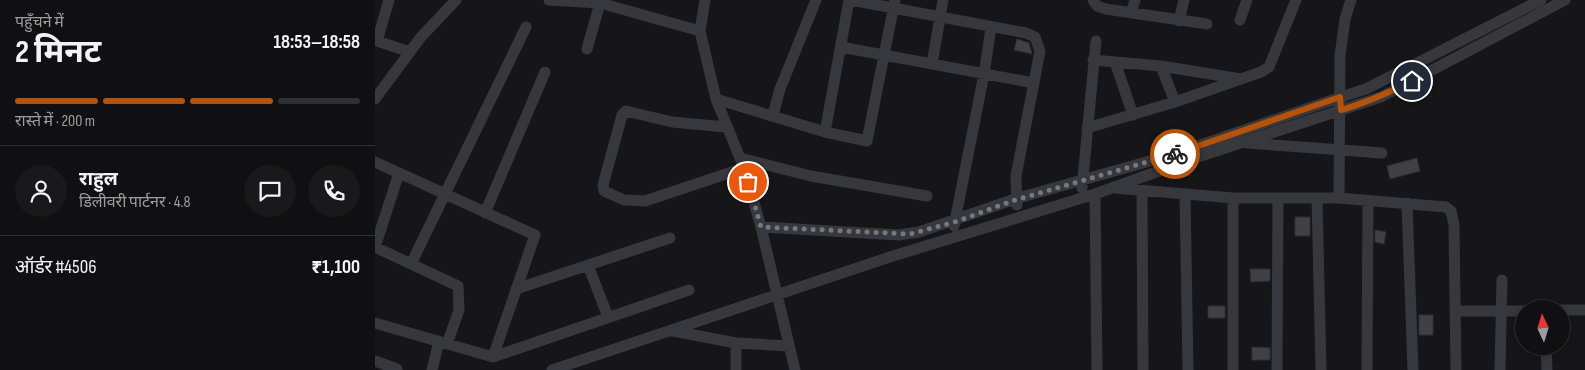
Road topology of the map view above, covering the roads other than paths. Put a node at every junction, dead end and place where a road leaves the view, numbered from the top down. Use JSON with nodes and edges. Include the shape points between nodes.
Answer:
{"nodes":[{"id":1,"x":389,"y":0,"type":"edge"},
{"id":2,"x":456,"y":0,"type":"edge"},
{"id":3,"x":549,"y":0,"type":"edge"},
{"id":4,"x":705,"y":0,"type":"edge"},
{"id":5,"x":816,"y":0,"type":"edge"},
{"id":6,"x":850,"y":0,"type":"edge"},
{"id":7,"x":943,"y":0,"type":"edge"},
{"id":8,"x":1093,"y":0,"type":"edge"},
{"id":9,"x":1135,"y":0,"type":"edge"},
{"id":10,"x":1185,"y":0,"type":"edge"},
{"id":11,"x":1247,"y":0,"type":"edge"},
{"id":12,"x":1296,"y":0,"type":"edge"},
{"id":13,"x":1351,"y":0,"type":"edge"},
{"id":14,"x":1541,"y":0,"type":"edge"},
{"id":15,"x":1565,"y":0,"type":"edge"},
{"id":16,"x":600,"y":1,"type":"edge"},
{"id":17,"x":894,"y":4,"type":"edge"},
{"id":18,"x":1131,"y":13,"type":"junction"},
{"id":19,"x":940,"y":18,"type":"junction"},
{"id":20,"x":1240,"y":20,"type":"dead end"},
{"id":21,"x":1179,"y":21,"type":"junction"},
{"id":22,"x":1207,"y":24,"type":"dead end"},
{"id":23,"x":526,"y":26,"type":"dead end"},
{"id":24,"x":991,"y":28,"type":"junction"},
{"id":25,"x":700,"y":31,"type":"junction"},
{"id":26,"x":1096,"y":41,"type":"dead end"},
{"id":27,"x":841,"y":46,"type":"junction"},
{"id":28,"x":587,"y":49,"type":"dead end"},
{"id":29,"x":410,"y":52,"type":"junction"},
{"id":30,"x":885,"y":54,"type":"junction"},
{"id":31,"x":1093,"y":60,"type":"junction"},
{"id":32,"x":1115,"y":62,"type":"junction"},
{"id":33,"x":932,"y":64,"type":"junction"},
{"id":34,"x":1161,"y":66,"type":"junction"},
{"id":35,"x":545,"y":72,"type":"dead end"},
{"id":36,"x":984,"y":74,"type":"junction"},
{"id":37,"x":1242,"y":79,"type":"junction"},
{"id":38,"x":1034,"y":83,"type":"junction"},
{"id":39,"x":375,"y":99,"type":"edge"},
{"id":40,"x":716,"y":99,"type":"junction"},
{"id":41,"x":1175,"y":102,"type":"junction"},
{"id":42,"x":1340,"y":103,"type":"junction"},
{"id":43,"x":773,"y":115,"type":"junction"},
{"id":44,"x":1133,"y":115,"type":"junction"},
{"id":45,"x":726,"y":127,"type":"junction"},
{"id":46,"x":1087,"y":128,"type":"junction"},
{"id":47,"x":825,"y":132,"type":"junction"},
{"id":48,"x":1241,"y":143,"type":"junction"},
{"id":49,"x":1340,"y":148,"type":"junction"},
{"id":50,"x":1383,"y":153,"type":"dead end"},
{"id":51,"x":375,"y":162,"type":"edge"},
{"id":52,"x":742,"y":163,"type":"junction"},
{"id":53,"x":399,"y":173,"type":"junction"},
{"id":54,"x":1112,"y":188,"type":"junction"},
{"id":55,"x":1081,"y":189,"type":"junction"},
{"id":56,"x":1142,"y":192,"type":"junction"},
{"id":57,"x":444,"y":194,"type":"junction"},
{"id":58,"x":1095,"y":194,"type":"junction"},
{"id":59,"x":1185,"y":194,"type":"junction"},
{"id":60,"x":927,"y":196,"type":"dead end"},
{"id":61,"x":1233,"y":198,"type":"junction"},
{"id":62,"x":1278,"y":198,"type":"junction"},
{"id":63,"x":1317,"y":198,"type":"junction"},
{"id":64,"x":1339,"y":198,"type":"junction"},
{"id":65,"x":1368,"y":201,"type":"junction"},
{"id":66,"x":1407,"y":203,"type":"junction"},
{"id":67,"x":1017,"y":208,"type":"junction"},
{"id":68,"x":485,"y":213,"type":"junction"},
{"id":69,"x":761,"y":227,"type":"junction"},
{"id":70,"x":953,"y":230,"type":"junction"},
{"id":71,"x":670,"y":238,"type":"dead end"},
{"id":72,"x":375,"y":247,"type":"edge"},
{"id":73,"x":411,"y":264,"type":"junction"},
{"id":74,"x":588,"y":265,"type":"junction"},
{"id":75,"x":1502,"y":280,"type":"dead end"},
{"id":76,"x":516,"y":289,"type":"junction"},
{"id":77,"x":689,"y":290,"type":"dead end"},
{"id":78,"x":777,"y":291,"type":"junction"},
{"id":79,"x":1570,"y":310,"type":"edge"},
{"id":80,"x":1585,"y":310,"type":"edge"},
{"id":81,"x":1456,"y":311,"type":"junction"},
{"id":82,"x":1515,"y":311,"type":"edge"},
{"id":83,"x":1501,"y":312,"type":"junction"},
{"id":84,"x":609,"y":317,"type":"junction"},
{"id":85,"x":375,"y":323,"type":"edge"},
{"id":86,"x":671,"y":330,"type":"junction"},
{"id":87,"x":443,"y":342,"type":"junction"},
{"id":88,"x":736,"y":343,"type":"junction"},
{"id":89,"x":789,"y":346,"type":"junction"},
{"id":90,"x":1546,"y":355,"type":"edge"},
{"id":91,"x":493,"y":357,"type":"junction"},
{"id":92,"x":375,"y":361,"type":"edge"},
{"id":93,"x":397,"y":369,"type":"edge"},
{"id":94,"x":432,"y":370,"type":"edge"},
{"id":95,"x":552,"y":370,"type":"edge"},
{"id":96,"x":736,"y":370,"type":"edge"},
{"id":97,"x":795,"y":370,"type":"edge"},
{"id":98,"x":1097,"y":370,"type":"edge"},
{"id":99,"x":1143,"y":370,"type":"edge"},
{"id":100,"x":1188,"y":370,"type":"edge"},
{"id":101,"x":1233,"y":370,"type":"edge"},
{"id":102,"x":1277,"y":370,"type":"edge"},
{"id":103,"x":1321,"y":370,"type":"edge"},
{"id":104,"x":1367,"y":370,"type":"edge"},
{"id":105,"x":1413,"y":370,"type":"edge"},
{"id":106,"x":1456,"y":370,"type":"edge"},
{"id":107,"x":1500,"y":370,"type":"edge"},
{"id":108,"x":1547,"y":370,"type":"edge"}],
"edges":[{"from":1,"to":29,"type":"street","via":[[377,41]]},
{"from":2,"to":29,"type":"street"},
{"from":3,"to":16,"type":"street"},
{"from":4,"to":25,"type":"street"},
{"from":5,"to":43,"type":"street","via":[[780,89]]},
{"from":6,"to":17,"type":"street"},
{"from":6,"to":27,"type":"street"},
{"from":7,"to":19,"type":"street"},
{"from":8,"to":18,"type":"street","via":[[1097,6]]},
{"from":9,"to":18,"type":"street"},
{"from":10,"to":21,"type":"street"},
{"from":11,"to":20,"type":"street"},
{"from":12,"to":37,"type":"street","via":[[1269,67]]},
{"from":13,"to":42,"type":"street","via":[[1341,42]]},
{"from":14,"to":42,"type":"street"},
{"from":15,"to":42,"type":"street","via":[[1381,97]]},
{"from":16,"to":25,"type":"street"},
{"from":16,"to":28,"type":"street"},
{"from":17,"to":19,"type":"street"},
{"from":17,"to":30,"type":"street"},
{"from":18,"to":21,"type":"street"},
{"from":19,"to":24,"type":"street"},
{"from":19,"to":33,"type":"street"},
{"from":21,"to":22,"type":"street"},
{"from":23,"to":57,"type":"street"},
{"from":24,"to":36,"type":"street"},
{"from":24,"to":38,"type":"street","via":[[1035,37],[1040,51]]},
{"from":25,"to":40,"type":"street"},
{"from":26,"to":31,"type":"street"},
{"from":27,"to":30,"type":"street"},
{"from":27,"to":47,"type":"street"},
{"from":29,"to":39,"type":"street"},
{"from":30,"to":33,"type":"street"},
{"from":30,"to":47,"type":"street","via":[[867,140]]},
{"from":31,"to":32,"type":"street"},
{"from":31,"to":46,"type":"street"},
{"from":32,"to":34,"type":"street"},
{"from":32,"to":44,"type":"street"},
{"from":33,"to":36,"type":"street"},
{"from":34,"to":37,"type":"street"},
{"from":34,"to":41,"type":"street"},
{"from":35,"to":68,"type":"street"},
{"from":36,"to":38,"type":"street"},
{"from":36,"to":70,"type":"street"},
{"from":37,"to":41,"type":"street"},
{"from":38,"to":67,"type":"street","via":[[1016,176]]},
{"from":40,"to":43,"type":"street"},
{"from":40,"to":45,"type":"street"},
{"from":41,"to":44,"type":"street"},
{"from":42,"to":48,"type":"street"},
{"from":42,"to":49,"type":"street"},
{"from":42,"to":55,"type":"street","via":[[1171,155]]},
{"from":43,"to":47,"type":"street"},
{"from":44,"to":46,"type":"street"},
{"from":45,"to":52,"type":"street"},
{"from":45,"to":52,"type":"street","via":[[672,122],[627,111],[622,115],[604,191],[625,200],[645,201]]},
{"from":46,"to":55,"type":"street"},
{"from":48,"to":49,"type":"street"},
{"from":48,"to":54,"type":"street"},
{"from":49,"to":50,"type":"street"},
{"from":49,"to":64,"type":"street"},
{"from":51,"to":53,"type":"street"},
{"from":52,"to":60,"type":"street"},
{"from":52,"to":69,"type":"street"},
{"from":53,"to":57,"type":"street"},
{"from":53,"to":72,"type":"street"},
{"from":54,"to":56,"type":"street"},
{"from":54,"to":58,"type":"street"},
{"from":55,"to":58,"type":"street"},
{"from":55,"to":67,"type":"street"},
{"from":55,"to":67,"type":"street"},
{"from":56,"to":59,"type":"street"},
{"from":56,"to":99,"type":"street"},
{"from":57,"to":68,"type":"street"},
{"from":57,"to":73,"type":"street"},
{"from":58,"to":98,"type":"street"},
{"from":59,"to":61,"type":"street"},
{"from":59,"to":100,"type":"street"},
{"from":61,"to":62,"type":"street"},
{"from":61,"to":101,"type":"street"},
{"from":62,"to":63,"type":"street"},
{"from":62,"to":102,"type":"street"},
{"from":63,"to":64,"type":"street"},
{"from":63,"to":103,"type":"street"},
{"from":64,"to":65,"type":"street"},
{"from":65,"to":66,"type":"street"},
{"from":65,"to":104,"type":"street"},
{"from":66,"to":81,"type":"street","via":[[1435,205],[1451,211]]},
{"from":66,"to":105,"type":"street"},
{"from":67,"to":70,"type":"street"},
{"from":67,"to":70,"type":"street"},
{"from":68,"to":76,"type":"street","via":[[535,236]]},
{"from":69,"to":70,"type":"street","via":[[899,235]]},
{"from":69,"to":78,"type":"street"},
{"from":70,"to":78,"type":"street"},
{"from":71,"to":74,"type":"street"},
{"from":72,"to":73,"type":"street"},
{"from":73,"to":87,"type":"street","via":[[458,286],[459,310]]},
{"from":74,"to":76,"type":"street"},
{"from":74,"to":84,"type":"street"},
{"from":75,"to":83,"type":"street"},
{"from":76,"to":91,"type":"street"},
{"from":77,"to":84,"type":"street"},
{"from":78,"to":86,"type":"street"},
{"from":78,"to":89,"type":"street"},
{"from":79,"to":80,"type":"street"},
{"from":81,"to":83,"type":"street"},
{"from":81,"to":106,"type":"street"},
{"from":82,"to":83,"type":"street"},
{"from":83,"to":107,"type":"street"},
{"from":84,"to":91,"type":"street"},
{"from":85,"to":87,"type":"street"},
{"from":86,"to":88,"type":"street"},
{"from":86,"to":95,"type":"street"},
{"from":87,"to":91,"type":"street"},
{"from":87,"to":94,"type":"street"},
{"from":88,"to":89,"type":"street"},
{"from":88,"to":96,"type":"street"},
{"from":89,"to":97,"type":"street"},
{"from":90,"to":108,"type":"street"},
{"from":92,"to":93,"type":"street"}]}
